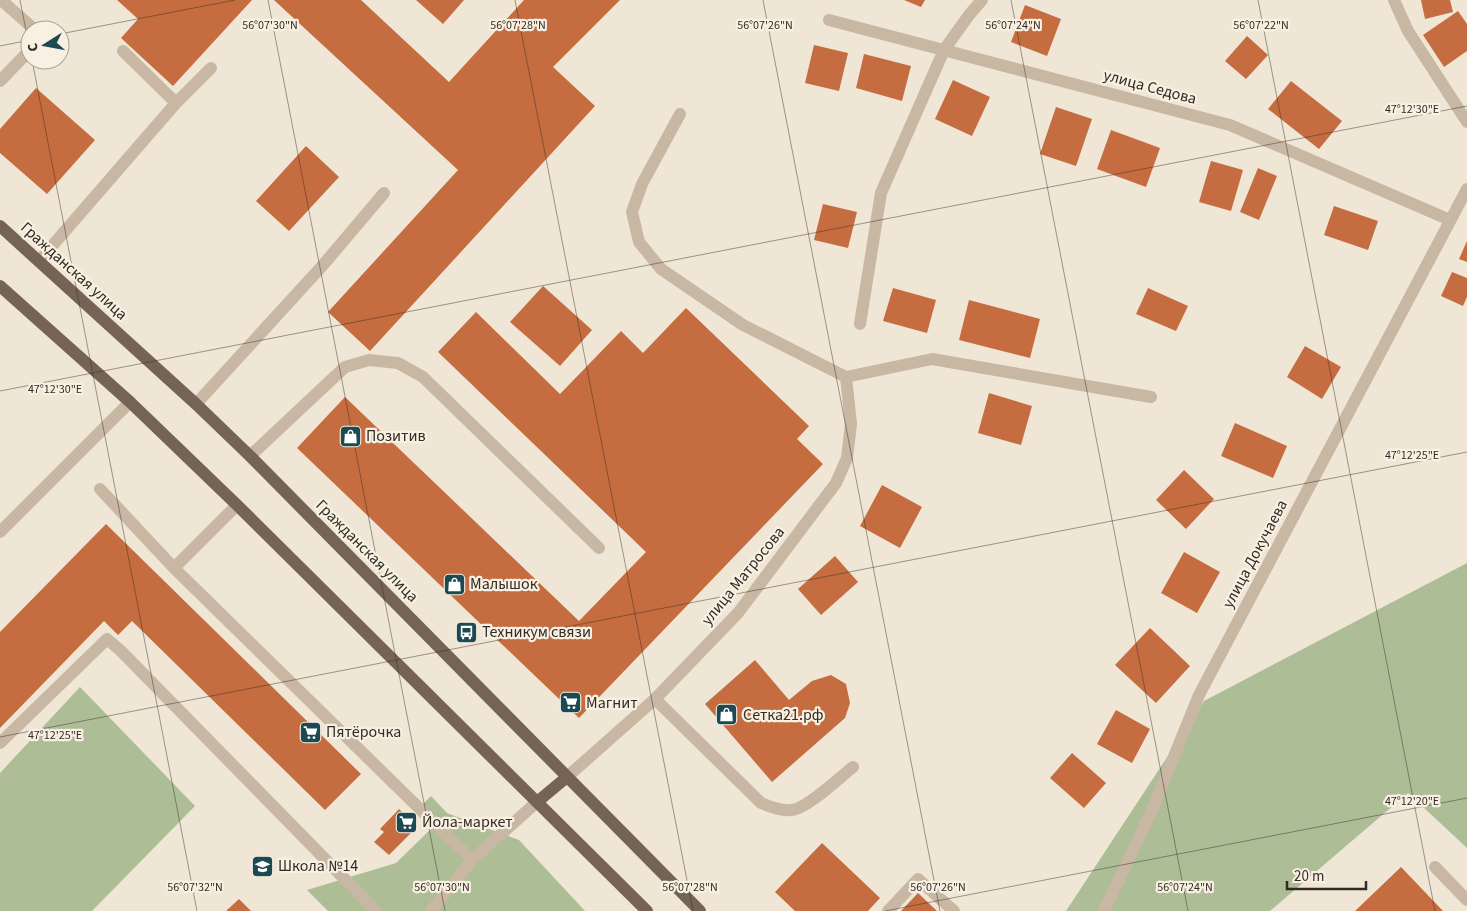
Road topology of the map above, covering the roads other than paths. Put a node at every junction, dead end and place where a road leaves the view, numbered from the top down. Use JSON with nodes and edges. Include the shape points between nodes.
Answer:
{"nodes":[{"id":1,"x":2,"y":0,"type":"edge"},
{"id":2,"x":982,"y":0,"type":"edge"},
{"id":3,"x":1394,"y":0,"type":"edge"},
{"id":4,"x":24,"y":20,"type":"edge"},
{"id":5,"x":829,"y":20,"type":"dead end"},
{"id":6,"x":944,"y":50,"type":"junction"},
{"id":7,"x":123,"y":51,"type":"dead end"},
{"id":8,"x":20,"y":60,"type":"edge"},
{"id":9,"x":211,"y":68,"type":"dead end"},
{"id":10,"x":0,"y":81,"type":"edge"},
{"id":11,"x":176,"y":103,"type":"junction"},
{"id":12,"x":680,"y":114,"type":"dead end"},
{"id":13,"x":1467,"y":122,"type":"edge"},
{"id":14,"x":1467,"y":189,"type":"edge"},
{"id":15,"x":384,"y":193,"type":"dead end"},
{"id":16,"x":1450,"y":220,"type":"junction"},
{"id":17,"x":0,"y":226,"type":"edge"},
{"id":18,"x":39,"y":261,"type":"junction"},
{"id":19,"x":0,"y":286,"type":"edge"},
{"id":20,"x":860,"y":324,"type":"dead end"},
{"id":21,"x":846,"y":377,"type":"junction"},
{"id":22,"x":1151,"y":397,"type":"dead end"},
{"id":23,"x":130,"y":402,"type":"junction"},
{"id":24,"x":196,"y":404,"type":"junction"},
{"id":25,"x":250,"y":456,"type":"junction"},
{"id":26,"x":100,"y":489,"type":"dead end"},
{"id":27,"x":237,"y":505,"type":"junction"},
{"id":28,"x":0,"y":532,"type":"edge"},
{"id":29,"x":599,"y":548,"type":"dead end"},
{"id":30,"x":174,"y":568,"type":"junction"},
{"id":31,"x":656,"y":699,"type":"junction"},
{"id":32,"x":0,"y":743,"type":"edge"},
{"id":33,"x":853,"y":767,"type":"dead end"},
{"id":34,"x":567,"y":778,"type":"junction"},
{"id":35,"x":538,"y":802,"type":"junction"},
{"id":36,"x":472,"y":860,"type":"junction"},
{"id":37,"x":1435,"y":867,"type":"dead end"},
{"id":38,"x":1467,"y":900,"type":"edge"},
{"id":39,"x":376,"y":911,"type":"edge"},
{"id":40,"x":431,"y":911,"type":"edge"},
{"id":41,"x":647,"y":911,"type":"edge"},
{"id":42,"x":700,"y":911,"type":"edge"},
{"id":43,"x":888,"y":911,"type":"edge"},
{"id":44,"x":954,"y":911,"type":"edge"},
{"id":45,"x":1104,"y":911,"type":"edge"}],
"edges":[{"from":1,"to":4,"type":"street"},
{"from":2,"to":6,"type":"street"},
{"from":3,"to":13,"type":"street","via":[[1408,32]]},
{"from":5,"to":6,"type":"street","name":"улица Седова"},
{"from":6,"to":16,"type":"street","name":"улица Седова","via":[[1230,125]]},
{"from":6,"to":20,"type":"street","via":[[881,193]]},
{"from":7,"to":11,"type":"street"},
{"from":8,"to":10,"type":"street"},
{"from":9,"to":11,"type":"street"},
{"from":11,"to":18,"type":"street"},
{"from":12,"to":21,"type":"street","via":[[642,184],[632,212],[638,242],[661,269],[743,325]]},
{"from":14,"to":16,"type":"street","name":"улица Докучаева"},
{"from":15,"to":24,"type":"street"},
{"from":16,"to":45,"type":"street","name":"улица Докучаева","via":[[1200,695],[1153,808]]},
{"from":17,"to":18,"type":"main road","name":"Гражданская улица"},
{"from":18,"to":24,"type":"main road","name":"Гражданская улица"},
{"from":19,"to":23,"type":"main road"},
{"from":21,"to":22,"type":"street","via":[[932,359]]},
{"from":21,"to":31,"type":"street","name":"улица Матросова","via":[[851,424],[847,458],[836,483],[738,613]]},
{"from":23,"to":27,"type":"main road"},
{"from":23,"to":28,"type":"street"},
{"from":24,"to":25,"type":"main road","name":"Гражданская улица"},
{"from":25,"to":29,"type":"street","via":[[345,367],[370,360],[398,363],[423,377]]},
{"from":25,"to":34,"type":"main road","name":"Гражданская улица"},
{"from":26,"to":30,"type":"street"},
{"from":27,"to":30,"type":"street"},
{"from":27,"to":35,"type":"main road"},
{"from":30,"to":36,"type":"street"},
{"from":31,"to":33,"type":"street","via":[[761,802],[774,809],[793,810],[805,806]]},
{"from":31,"to":34,"type":"street","name":"улица Матросова"},
{"from":32,"to":39,"type":"street","via":[[107,639]]},
{"from":34,"to":35,"type":"main road"},
{"from":34,"to":42,"type":"main road","name":"Гражданская улица"},
{"from":35,"to":36,"type":"street"},
{"from":35,"to":41,"type":"main road"},
{"from":36,"to":40,"type":"street"},
{"from":37,"to":38,"type":"street"},
{"from":43,"to":44,"type":"street","via":[[918,879]]}]}
